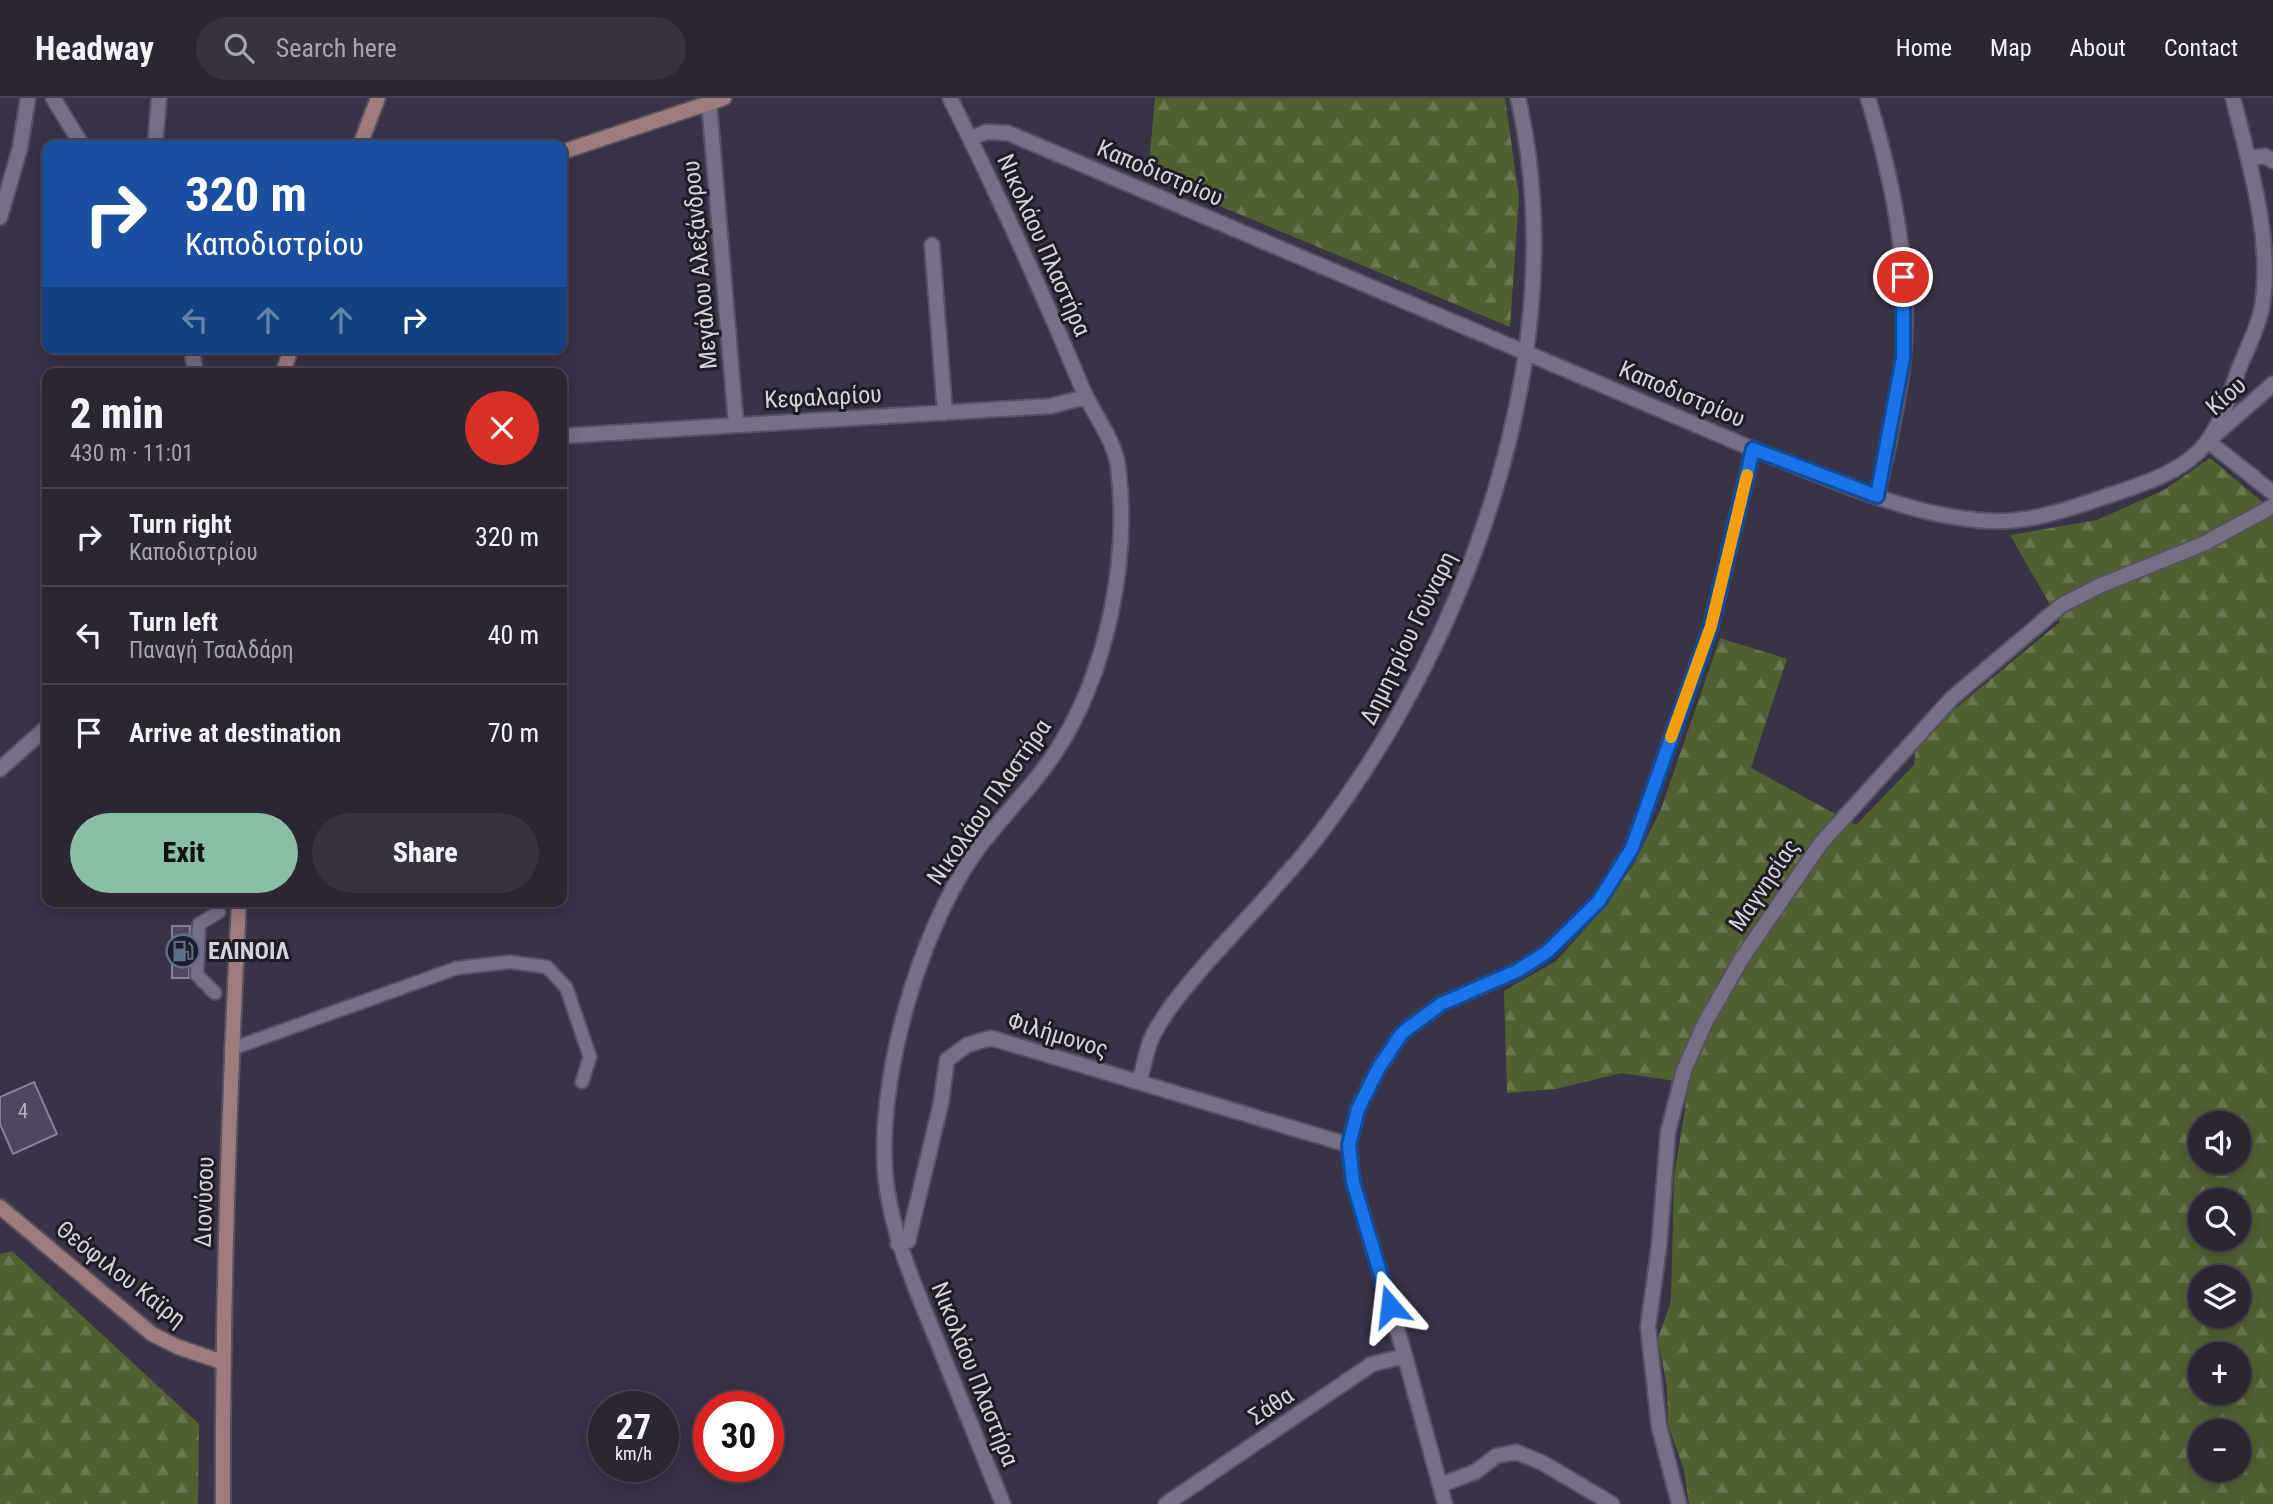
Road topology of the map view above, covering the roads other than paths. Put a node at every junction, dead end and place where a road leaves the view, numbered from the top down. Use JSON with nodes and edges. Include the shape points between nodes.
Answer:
{"nodes":[{"id":1,"x":28,"y":98,"type":"edge"},
{"id":2,"x":53,"y":98,"type":"edge"},
{"id":3,"x":159,"y":98,"type":"edge"},
{"id":4,"x":378,"y":98,"type":"edge"},
{"id":5,"x":724,"y":98,"type":"edge"},
{"id":6,"x":950,"y":98,"type":"edge"},
{"id":7,"x":1518,"y":98,"type":"edge"},
{"id":8,"x":1868,"y":98,"type":"edge"},
{"id":9,"x":2233,"y":98,"type":"edge"},
{"id":10,"x":709,"y":102,"type":"junction"},
{"id":11,"x":970,"y":139,"type":"junction"},
{"id":12,"x":79,"y":140,"type":"edge"},
{"id":13,"x":155,"y":140,"type":"edge"},
{"id":14,"x":362,"y":140,"type":"edge"},
{"id":15,"x":567,"y":150,"type":"edge"},
{"id":16,"x":2248,"y":158,"type":"junction"},
{"id":17,"x":2273,"y":161,"type":"edge"},
{"id":18,"x":0,"y":217,"type":"edge"},
{"id":19,"x":932,"y":245,"type":"dead end"},
{"id":20,"x":1526,"y":353,"type":"junction"},
{"id":21,"x":2273,"y":384,"type":"edge"},
{"id":22,"x":1086,"y":397,"type":"junction"},
{"id":23,"x":945,"y":413,"type":"junction"},
{"id":24,"x":736,"y":424,"type":"junction"},
{"id":25,"x":567,"y":436,"type":"edge"},
{"id":26,"x":2208,"y":441,"type":"junction"},
{"id":27,"x":1753,"y":449,"type":"junction"},
{"id":28,"x":2273,"y":493,"type":"edge"},
{"id":29,"x":1877,"y":496,"type":"junction"},
{"id":30,"x":2273,"y":506,"type":"edge"},
{"id":31,"x":42,"y":731,"type":"edge"},
{"id":32,"x":0,"y":769,"type":"edge"},
{"id":33,"x":239,"y":907,"type":"edge"},
{"id":34,"x":219,"y":912,"type":"dead end"},
{"id":35,"x":215,"y":993,"type":"dead end"},
{"id":36,"x":231,"y":1049,"type":"junction"},
{"id":37,"x":582,"y":1082,"type":"dead end"},
{"id":38,"x":1139,"y":1083,"type":"junction"},
{"id":39,"x":1349,"y":1145,"type":"junction"},
{"id":40,"x":0,"y":1207,"type":"edge"},
{"id":41,"x":898,"y":1244,"type":"junction"},
{"id":42,"x":1405,"y":1356,"type":"junction"},
{"id":43,"x":222,"y":1362,"type":"junction"},
{"id":44,"x":1440,"y":1485,"type":"junction"},
{"id":45,"x":223,"y":1504,"type":"edge"},
{"id":46,"x":1003,"y":1504,"type":"edge"},
{"id":47,"x":1166,"y":1504,"type":"edge"},
{"id":48,"x":1445,"y":1504,"type":"edge"},
{"id":49,"x":1612,"y":1504,"type":"edge"},
{"id":50,"x":1679,"y":1504,"type":"edge"}],
"edges":[{"from":1,"to":18,"type":"street","via":[[20,148]]},
{"from":2,"to":12,"type":"street"},
{"from":3,"to":13,"type":"street"},
{"from":4,"to":14,"type":"main road"},
{"from":5,"to":10,"type":"main road"},
{"from":6,"to":11,"type":"street","name":"Νικολάου Πλαστήρα"},
{"from":7,"to":20,"type":"street","name":"Δημητρίου Γούναρη","via":[[1535,223]]},
{"from":8,"to":29,"type":"street","via":[[1882,145],[1903,277],[1903,358]]},
{"from":9,"to":16,"type":"street","name":"Καποδιστρίου"},
{"from":10,"to":15,"type":"main road"},
{"from":10,"to":24,"type":"street","name":"Μεγάλου Αλεξάνδρου"},
{"from":11,"to":20,"type":"street","name":"Καποδιστρίου","via":[[986,132],[1008,133]]},
{"from":11,"to":22,"type":"street","name":"Νικολάου Πλαστήρα","via":[[1025,251]]},
{"from":16,"to":17,"type":"street","via":[[2265,156]]},
{"from":16,"to":26,"type":"street","name":"Καποδιστρίου","via":[[2264,252],[2262,307]]},
{"from":19,"to":23,"type":"street"},
{"from":20,"to":27,"type":"street","name":"Καποδιστρίου"},
{"from":20,"to":38,"type":"street","name":"Δημητρίου Γούναρη","via":[[1503,466],[1476,551],[1450,616],[1404,705],[1373,761],[1320,834],[1187,985],[1153,1036]]},
{"from":21,"to":26,"type":"street","name":"Κίου"},
{"from":22,"to":23,"type":"street","name":"Κεφαλαρίου","via":[[1051,406]]},
{"from":22,"to":41,"type":"street","name":"Νικολάου Πλαστήρα","via":[[1113,447],[1119,476],[1118,556],[1104,634],[1087,688],[1056,751],[973,855],[938,917],[907,1004],[888,1089],[886,1137],[886,1179]]},
{"from":23,"to":24,"type":"street","name":"Κεφαλαρίου"},
{"from":24,"to":25,"type":"street","name":"Κεφαλαρίου"},
{"from":26,"to":28,"type":"street"},
{"from":26,"to":29,"type":"street","name":"Καποδιστρίου","via":[[2178,468],[2152,480],[2087,503],[2019,519],[1944,515]]},
{"from":27,"to":29,"type":"street","name":"Καποδιστρίου"},
{"from":27,"to":39,"type":"street","via":[[1711,626],[1632,848],[1599,901],[1547,952],[1517,971],[1441,1004],[1402,1033],[1358,1109]]},
{"from":30,"to":50,"type":"street","name":"Μαγνησίας","via":[[2203,544],[2062,606],[1952,698],[1821,843],[1742,958],[1684,1070],[1668,1132],[1648,1327],[1659,1426]]},
{"from":31,"to":32,"type":"street"},
{"from":33,"to":36,"type":"main road","name":"Διονύσου"},
{"from":34,"to":35,"type":"lane","via":[[199,924],[197,975]]},
{"from":36,"to":37,"type":"lane","via":[[457,968],[510,962],[547,967],[566,987],[590,1056]]},
{"from":36,"to":43,"type":"main road","name":"Διονύσου"},
{"from":38,"to":39,"type":"street","name":"Φιλήμονος"},
{"from":38,"to":41,"type":"street","name":"Φιλήμονος","via":[[991,1038],[967,1045],[947,1060],[908,1241]]},
{"from":39,"to":42,"type":"street","via":[[1353,1182]]},
{"from":40,"to":43,"type":"main road","name":"Θεόφιλου Καϊρη","via":[[152,1334]]},
{"from":41,"to":46,"type":"street","name":"Νικολάου Πλαστήρα"},
{"from":42,"to":44,"type":"street"},
{"from":42,"to":47,"type":"street","name":"Σάθα","via":[[1372,1364]]},
{"from":43,"to":45,"type":"main road","name":"Διονύσου"},
{"from":44,"to":48,"type":"street"},
{"from":44,"to":49,"type":"street","via":[[1475,1472],[1496,1456],[1516,1452]]}]}
